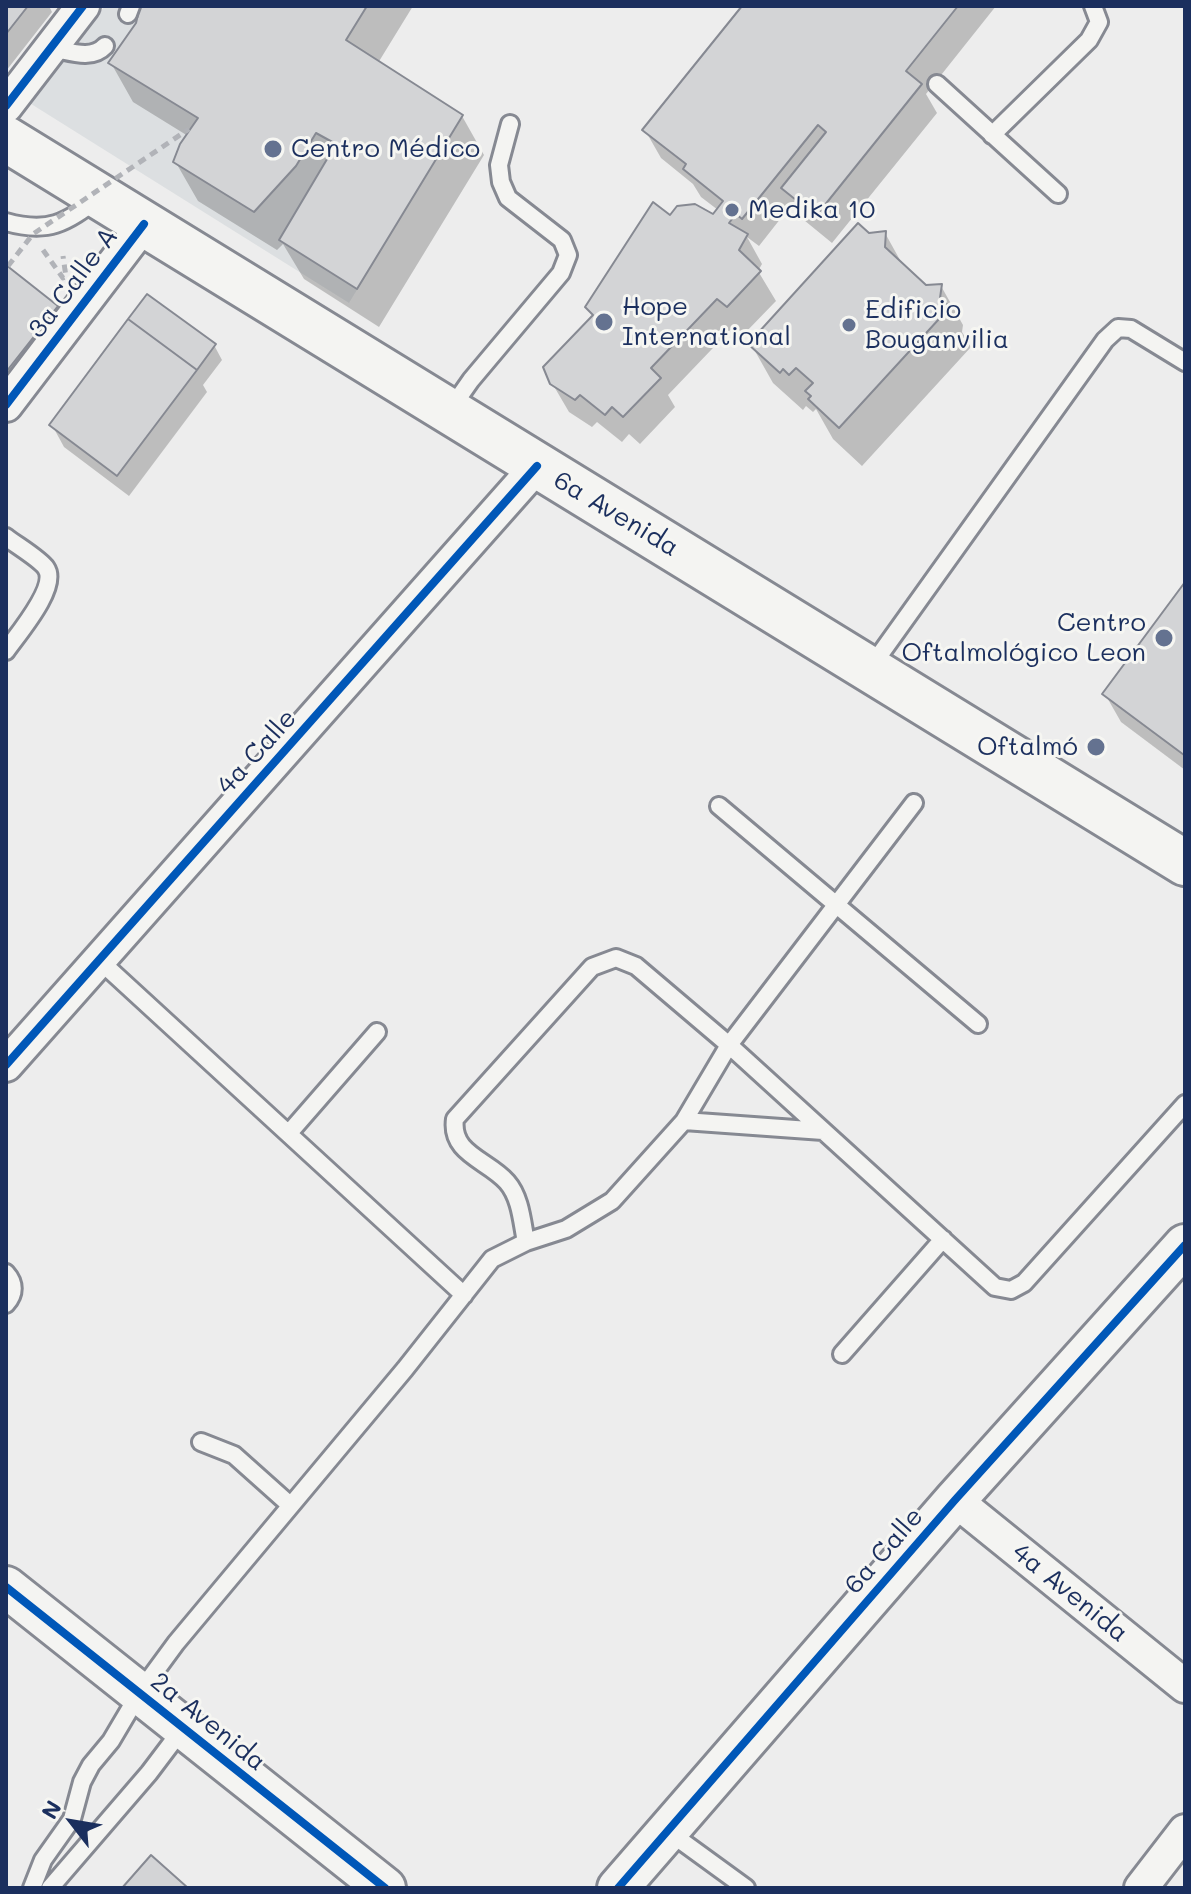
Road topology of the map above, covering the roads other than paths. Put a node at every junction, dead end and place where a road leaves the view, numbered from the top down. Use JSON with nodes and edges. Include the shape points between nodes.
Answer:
{"nodes":[{"id":1,"x":83,"y":6,"type":"edge"},
{"id":2,"x":1093,"y":6,"type":"edge"},
{"id":3,"x":105,"y":46,"type":"dead end"},
{"id":4,"x":50,"y":48,"type":"junction"},
{"id":5,"x":937,"y":84,"type":"dead end"},
{"id":6,"x":6,"y":106,"type":"edge"},
{"id":7,"x":510,"y":124,"type":"dead end"},
{"id":8,"x":992,"y":135,"type":"junction"},
{"id":9,"x":6,"y":139,"type":"edge"},
{"id":10,"x":1058,"y":194,"type":"dead end"},
{"id":11,"x":100,"y":197,"type":"junction"},
{"id":12,"x":6,"y":222,"type":"edge"},
{"id":13,"x":144,"y":224,"type":"junction"},
{"id":14,"x":1185,"y":362,"type":"edge"},
{"id":15,"x":6,"y":405,"type":"edge"},
{"id":16,"x":449,"y":412,"type":"junction"},
{"id":17,"x":537,"y":466,"type":"junction"},
{"id":18,"x":6,"y":537,"type":"edge"},
{"id":19,"x":6,"y":651,"type":"edge"},
{"id":20,"x":870,"y":669,"type":"junction"},
{"id":21,"x":914,"y":803,"type":"dead end"},
{"id":22,"x":719,"y":806,"type":"dead end"},
{"id":23,"x":1185,"y":863,"type":"edge"},
{"id":24,"x":836,"y":906,"type":"junction"},
{"id":25,"x":99,"y":960,"type":"junction"},
{"id":26,"x":978,"y":1024,"type":"dead end"},
{"id":27,"x":377,"y":1032,"type":"dead end"},
{"id":28,"x":729,"y":1045,"type":"junction"},
{"id":29,"x":6,"y":1065,"type":"edge"},
{"id":30,"x":1185,"y":1104,"type":"edge"},
{"id":31,"x":684,"y":1121,"type":"junction"},
{"id":32,"x":823,"y":1131,"type":"junction"},
{"id":33,"x":289,"y":1133,"type":"junction"},
{"id":34,"x":943,"y":1239,"type":"junction"},
{"id":35,"x":526,"y":1242,"type":"junction"},
{"id":36,"x":1185,"y":1245,"type":"edge"},
{"id":37,"x":6,"y":1273,"type":"edge"},
{"id":38,"x":464,"y":1295,"type":"junction"},
{"id":39,"x":6,"y":1304,"type":"edge"},
{"id":40,"x":842,"y":1354,"type":"dead end"},
{"id":41,"x":201,"y":1442,"type":"dead end"},
{"id":42,"x":955,"y":1500,"type":"junction"},
{"id":43,"x":290,"y":1505,"type":"junction"},
{"id":44,"x":6,"y":1587,"type":"edge"},
{"id":45,"x":1185,"y":1686,"type":"edge"},
{"id":46,"x":140,"y":1692,"type":"junction"},
{"id":47,"x":183,"y":1728,"type":"junction"},
{"id":48,"x":668,"y":1831,"type":"junction"},
{"id":49,"x":1185,"y":1831,"type":"edge"},
{"id":50,"x":736,"y":1885,"type":"edge"},
{"id":51,"x":32,"y":1888,"type":"edge"},
{"id":52,"x":50,"y":1888,"type":"edge"},
{"id":53,"x":385,"y":1888,"type":"edge"},
{"id":54,"x":618,"y":1888,"type":"edge"},
{"id":55,"x":1141,"y":1888,"type":"edge"}],
"edges":[{"from":1,"to":4,"type":"street"},
{"from":2,"to":8,"type":"lane","via":[[1099,22],[1089,40]]},
{"from":3,"to":4,"type":"lane","via":[[89,55]]},
{"from":4,"to":6,"type":"street"},
{"from":5,"to":8,"type":"lane"},
{"from":7,"to":16,"type":"lane","via":[[499,165],[508,198],[562,240],[568,255],[561,273]]},
{"from":8,"to":10,"type":"lane"},
{"from":9,"to":11,"type":"main road","name":"6a Avenida"},
{"from":11,"to":12,"type":"lane","via":[[49,227]]},
{"from":11,"to":13,"type":"main road","name":"6a Avenida"},
{"from":13,"to":15,"type":"street","name":"3a Calle A"},
{"from":13,"to":16,"type":"main road","name":"6a Avenida"},
{"from":14,"to":20,"type":"lane","via":[[1131,329],[1118,328],[1105,340]]},
{"from":16,"to":17,"type":"main road","name":"6a Avenida"},
{"from":17,"to":20,"type":"main road","name":"6a Avenida"},
{"from":17,"to":25,"type":"street","name":"4a Calle"},
{"from":18,"to":19,"type":"lane","via":[[46,568],[49,578],[46,592]]},
{"from":20,"to":23,"type":"main road","name":"6a Avenida"},
{"from":21,"to":24,"type":"lane"},
{"from":22,"to":24,"type":"lane"},
{"from":24,"to":26,"type":"lane"},
{"from":24,"to":28,"type":"lane"},
{"from":25,"to":29,"type":"street","name":"4a Calle"},
{"from":25,"to":33,"type":"lane"},
{"from":27,"to":33,"type":"lane"},
{"from":28,"to":31,"type":"lane"},
{"from":28,"to":32,"type":"lane"},
{"from":28,"to":35,"type":"lane","via":[[636,966],[616,958],[592,967],[455,1119],[459,1145],[516,1195]]},
{"from":30,"to":34,"type":"lane","via":[[1024,1283],[1011,1290],[995,1287]]},
{"from":31,"to":32,"type":"lane"},
{"from":31,"to":35,"type":"lane","via":[[612,1201],[566,1229]]},
{"from":32,"to":34,"type":"lane"},
{"from":33,"to":38,"type":"lane"},
{"from":34,"to":40,"type":"lane"},
{"from":35,"to":38,"type":"lane","via":[[492,1259]]},
{"from":36,"to":42,"type":"street","name":"6a Calle"},
{"from":37,"to":39,"type":"lane","via":[[14,1289]]},
{"from":38,"to":43,"type":"lane"},
{"from":41,"to":43,"type":"lane","via":[[234,1455]]},
{"from":42,"to":45,"type":"street","name":"4a Avenida"},
{"from":42,"to":48,"type":"street","name":"6a Calle"},
{"from":43,"to":46,"type":"lane"},
{"from":44,"to":46,"type":"street","name":"2a Avenida"},
{"from":46,"to":47,"type":"street","name":"2a Avenida"},
{"from":46,"to":51,"type":"lane","via":[[91,1765],[72,1819],[43,1860]]},
{"from":47,"to":52,"type":"lane"},
{"from":47,"to":53,"type":"street","name":"2a Avenida"},
{"from":48,"to":50,"type":"lane"},
{"from":48,"to":54,"type":"street","name":"6a Calle"},
{"from":49,"to":55,"type":"street"}]}
